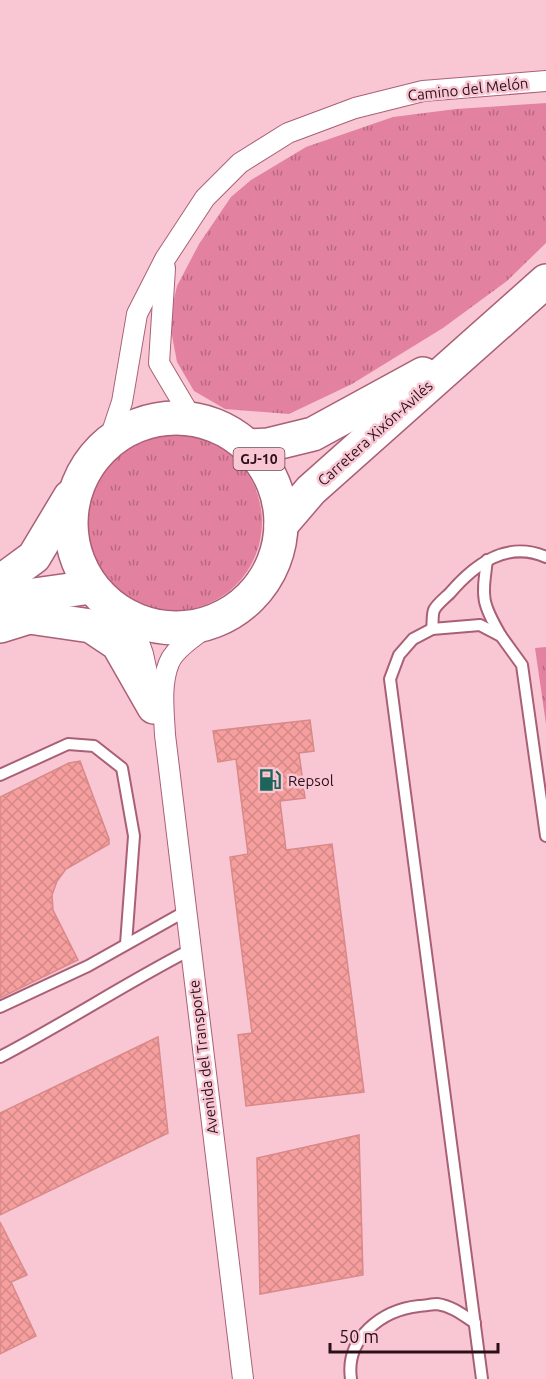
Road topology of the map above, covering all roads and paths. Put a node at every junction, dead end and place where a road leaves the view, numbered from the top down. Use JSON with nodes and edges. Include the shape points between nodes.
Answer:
{"nodes":[{"id":1,"x":546,"y":81,"type":"edge"},
{"id":2,"x":165,"y":259,"type":"junction"},
{"id":3,"x":546,"y":280,"type":"edge"},
{"id":4,"x":474,"y":345,"type":"junction"},
{"id":5,"x":191,"y":417,"type":"junction"},
{"id":6,"x":110,"y":438,"type":"junction"},
{"id":7,"x":249,"y":446,"type":"junction"},
{"id":8,"x":73,"y":493,"type":"junction"},
{"id":9,"x":281,"y":525,"type":"junction"},
{"id":10,"x":546,"y":557,"type":"edge"},
{"id":11,"x":487,"y":560,"type":"junction"},
{"id":12,"x":0,"y":582,"type":"edge"},
{"id":13,"x":91,"y":587,"type":"junction"},
{"id":14,"x":0,"y":600,"type":"edge"},
{"id":15,"x":131,"y":620,"type":"junction"},
{"id":16,"x":218,"y":620,"type":"junction"},
{"id":17,"x":0,"y":626,"type":"edge"},
{"id":18,"x":432,"y":629,"type":"junction"},
{"id":19,"x":501,"y":636,"type":"junction"},
{"id":20,"x":159,"y":721,"type":"junction"},
{"id":21,"x":0,"y":775,"type":"edge"},
{"id":22,"x":546,"y":836,"type":"edge"},
{"id":23,"x":186,"y":911,"type":"junction"},
{"id":24,"x":126,"y":944,"type":"junction"},
{"id":25,"x":190,"y":950,"type":"junction"},
{"id":26,"x":0,"y":1006,"type":"edge"},
{"id":27,"x":0,"y":1057,"type":"edge"},
{"id":28,"x":475,"y":1323,"type":"junction"},
{"id":29,"x":243,"y":1379,"type":"edge"},
{"id":30,"x":351,"y":1379,"type":"edge"},
{"id":31,"x":483,"y":1379,"type":"edge"}],
"edges":[{"from":1,"to":2,"type":"street","name":"Camino del Melón","via":[[423,91],[356,108],[288,133],[240,163],[205,198]]},
{"from":2,"to":5,"type":"street","name":"Camino del Melón","via":[[159,363]]},
{"from":2,"to":6,"type":"street","name":"Camino del Melón","via":[[137,314],[122,402]]},
{"from":3,"to":4,"type":"highway","name":"Carretera Xixón-Avilés","number":"GJ-10"},
{"from":4,"to":7,"type":"highway","name":"Carretera Xixón-Avilés","number":"GJ-10","via":[[313,434]]},
{"from":4,"to":9,"type":"highway","name":"Carretera Xixón-Avilés","number":"GJ-10","via":[[311,490]]},
{"from":5,"to":6,"type":"highway","number":"GJ-10","via":[[153,418]]},
{"from":5,"to":7,"type":"highway","number":"GJ-10","via":[[221,426]]},
{"from":6,"to":8,"type":"highway"},
{"from":7,"to":9,"type":"highway","number":"GJ-10","via":[[270,475]]},
{"from":8,"to":12,"type":"highway","via":[[34,557]]},
{"from":8,"to":13,"type":"highway","number":"GJ-10","via":[[70,541]]},
{"from":9,"to":16,"type":"highway","number":"GJ-10","via":[[275,558],[250,598]]},
{"from":10,"to":11,"type":"lane","via":[[506,551]]},
{"from":11,"to":18,"type":"lane","via":[[465,575],[434,610]]},
{"from":11,"to":19,"type":"lane","via":[[482,593],[487,612]]},
{"from":13,"to":14,"type":"highway"},
{"from":13,"to":15,"type":"highway","number":"GJ-10"},
{"from":15,"to":16,"type":"highway","number":"GJ-10","via":[[156,628],[191,628]]},
{"from":15,"to":20,"type":"street"},
{"from":16,"to":20,"type":"street","via":[[190,639],[169,662]]},
{"from":17,"to":20,"type":"highway","via":[[29,617],[92,626],[117,644]]},
{"from":18,"to":19,"type":"lane","via":[[480,625]]},
{"from":18,"to":28,"type":"lane","via":[[413,639],[399,655],[390,679]]},
{"from":19,"to":22,"type":"lane","via":[[522,665]]},
{"from":20,"to":23,"type":"street","name":"Avenida del Transporte"},
{"from":21,"to":24,"type":"lane","via":[[69,744],[94,746],[122,768],[134,836]]},
{"from":23,"to":24,"type":"lane"},
{"from":23,"to":25,"type":"street","name":"Avenida del Transporte"},
{"from":24,"to":26,"type":"lane"},
{"from":25,"to":27,"type":"lane"},
{"from":25,"to":29,"type":"street","name":"Avenida del Transporte"},
{"from":28,"to":30,"type":"lane","via":[[458,1311],[437,1304],[388,1313],[372,1324],[354,1347]]},
{"from":28,"to":31,"type":"lane"}]}
